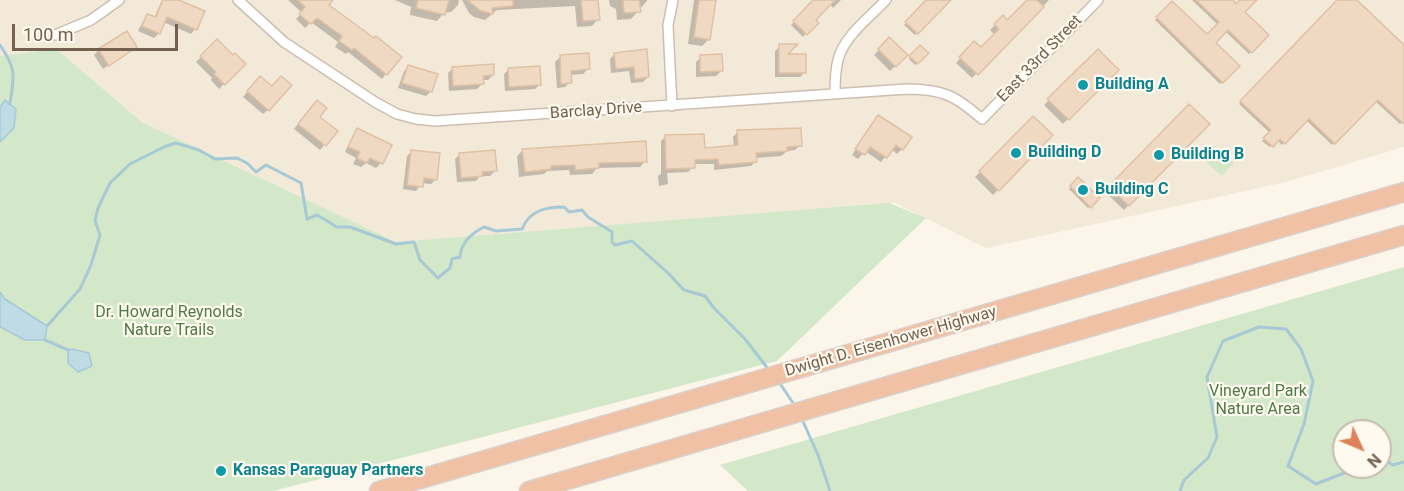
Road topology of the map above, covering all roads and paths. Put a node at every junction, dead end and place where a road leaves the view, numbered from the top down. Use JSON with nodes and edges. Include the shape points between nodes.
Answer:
{"nodes":[{"id":1,"x":119,"y":0,"type":"edge"},
{"id":2,"x":238,"y":0,"type":"edge"},
{"id":3,"x":673,"y":0,"type":"edge"},
{"id":4,"x":886,"y":0,"type":"edge"},
{"id":5,"x":1098,"y":0,"type":"edge"},
{"id":6,"x":55,"y":35,"type":"dead end"},
{"id":7,"x":835,"y":94,"type":"junction"},
{"id":8,"x":672,"y":106,"type":"junction"},
{"id":9,"x":982,"y":119,"type":"joint"},
{"id":10,"x":1404,"y":192,"type":"edge"},
{"id":11,"x":1404,"y":236,"type":"edge"},
{"id":12,"x":379,"y":491,"type":"edge"},
{"id":13,"x":529,"y":491,"type":"edge"}],
"edges":[{"from":1,"to":6,"type":"street","via":[[91,20]]},
{"from":2,"to":8,"type":"street","name":"Barclay Drive","via":[[306,58],[375,102],[416,119]]},
{"from":3,"to":8,"type":"street","via":[[668,25]]},
{"from":4,"to":7,"type":"street","via":[[842,49]]},
{"from":5,"to":9,"type":"street","name":"East 33rd Street"},
{"from":7,"to":8,"type":"street","name":"Barclay Drive"},
{"from":7,"to":9,"type":"street","name":"Barclay Drive","via":[[938,90],[957,98]]},
{"from":10,"to":12,"type":"highway","name":"Dwight D. Eisenhower Highway"},
{"from":11,"to":13,"type":"highway"}]}
